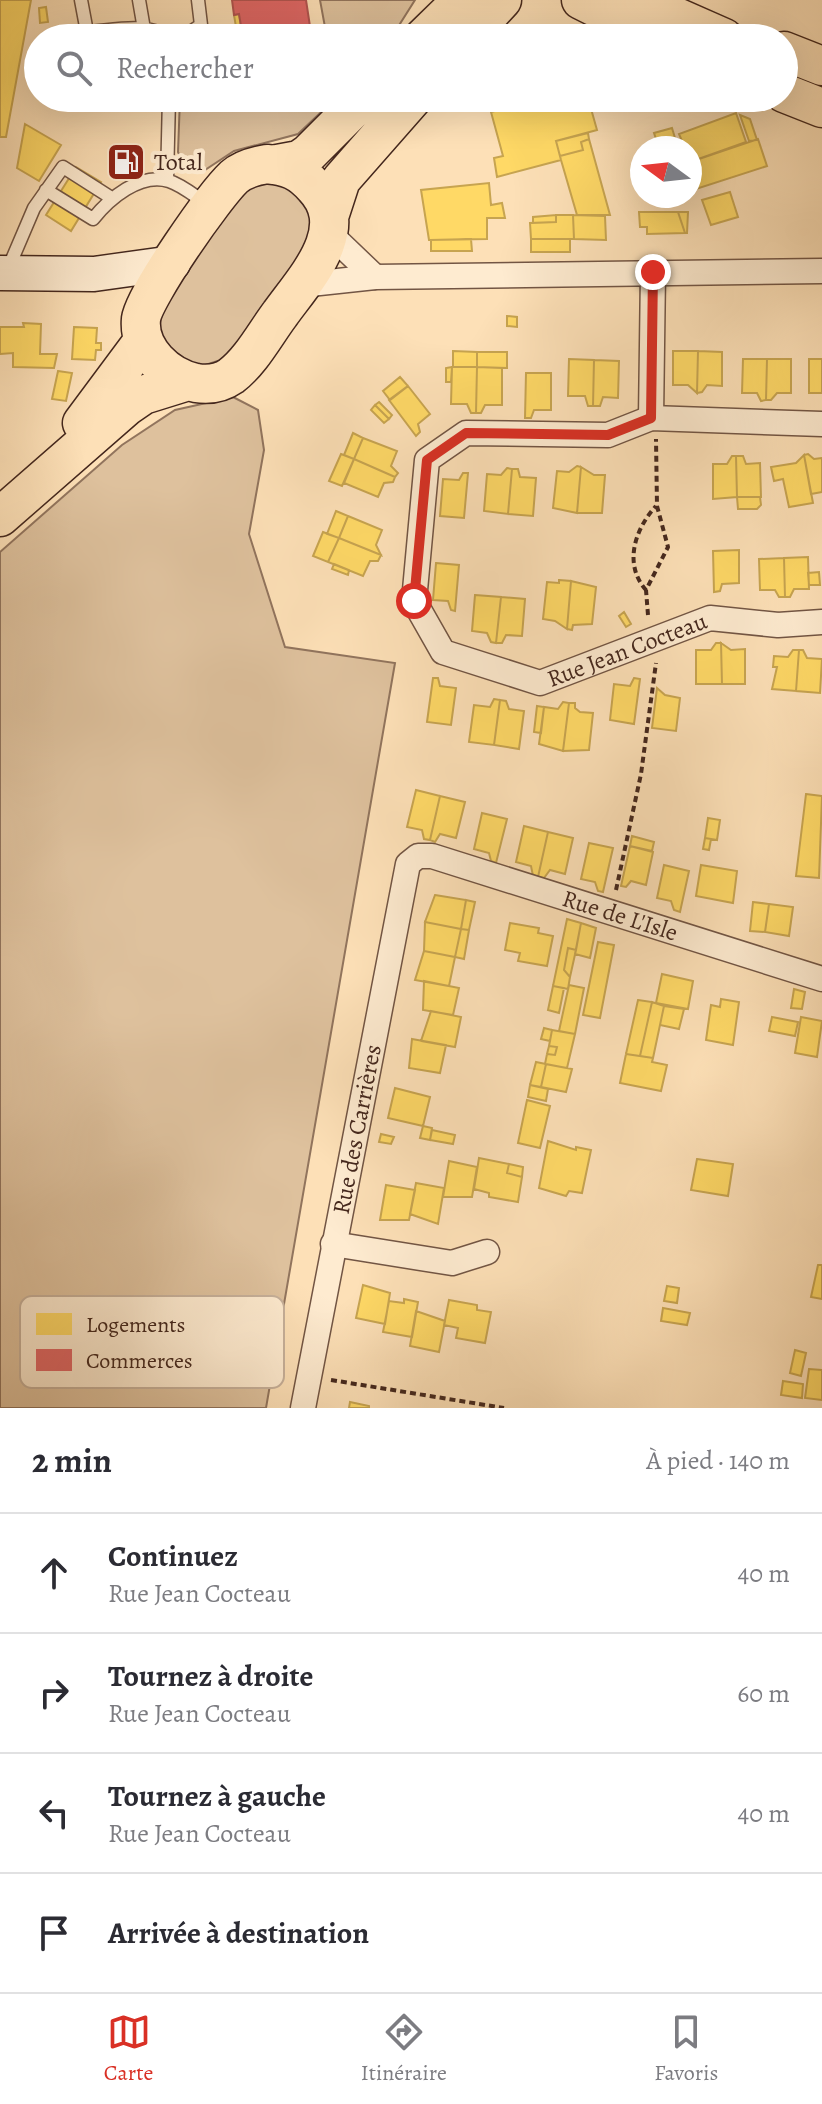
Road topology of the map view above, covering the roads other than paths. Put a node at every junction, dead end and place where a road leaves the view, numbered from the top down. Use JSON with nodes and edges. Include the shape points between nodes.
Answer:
{"nodes":[{"id":1,"x":81,"y":0,"type":"edge"},
{"id":2,"x":139,"y":0,"type":"edge"},
{"id":3,"x":198,"y":0,"type":"edge"},
{"id":4,"x":440,"y":0,"type":"edge"},
{"id":5,"x":462,"y":0,"type":"edge"},
{"id":6,"x":502,"y":0,"type":"edge"},
{"id":7,"x":581,"y":0,"type":"edge"},
{"id":8,"x":638,"y":0,"type":"edge"},
{"id":9,"x":672,"y":0,"type":"edge"},
{"id":10,"x":86,"y":24,"type":"edge"},
{"id":11,"x":143,"y":24,"type":"edge"},
{"id":12,"x":201,"y":24,"type":"edge"},
{"id":13,"x":425,"y":24,"type":"edge"},
{"id":14,"x":437,"y":24,"type":"edge"},
{"id":15,"x":480,"y":24,"type":"edge"},
{"id":16,"x":629,"y":24,"type":"edge"},
{"id":17,"x":692,"y":24,"type":"edge"},
{"id":18,"x":724,"y":24,"type":"edge"},
{"id":19,"x":798,"y":57,"type":"edge"},
{"id":20,"x":822,"y":66,"type":"edge"},
{"id":21,"x":798,"y":68,"type":"edge"},
{"id":22,"x":822,"y":76,"type":"edge"},
{"id":23,"x":798,"y":99,"type":"edge"},
{"id":24,"x":822,"y":108,"type":"edge"},
{"id":25,"x":169,"y":112,"type":"edge"},
{"id":26,"x":350,"y":112,"type":"edge"},
{"id":27,"x":401,"y":112,"type":"edge"},
{"id":28,"x":272,"y":165,"type":"junction"},
{"id":29,"x":167,"y":180,"type":"junction"},
{"id":30,"x":46,"y":190,"type":"junction"},
{"id":31,"x":110,"y":197,"type":"junction"},
{"id":32,"x":210,"y":206,"type":"junction"},
{"id":33,"x":329,"y":225,"type":"junction"},
{"id":34,"x":173,"y":263,"type":"junction"},
{"id":35,"x":822,"y":271,"type":"edge"},
{"id":36,"x":653,"y":272,"type":"junction"},
{"id":37,"x":3,"y":273,"type":"edge"},
{"id":38,"x":94,"y":274,"type":"junction"},
{"id":39,"x":375,"y":277,"type":"junction"},
{"id":40,"x":301,"y":285,"type":"junction"},
{"id":41,"x":143,"y":325,"type":"junction"},
{"id":42,"x":188,"y":381,"type":"junction"},
{"id":43,"x":651,"y":418,"type":"junction"},
{"id":44,"x":822,"y":424,"type":"edge"},
{"id":45,"x":6,"y":511,"type":"edge"},
{"id":46,"x":822,"y":622,"type":"edge"},
{"id":47,"x":418,"y":856,"type":"joint"},
{"id":48,"x":822,"y":979,"type":"edge"},
{"id":49,"x":333,"y":1244,"type":"junction"},
{"id":50,"x":487,"y":1252,"type":"dead end"},
{"id":51,"x":303,"y":1408,"type":"edge"}],
"edges":[{"from":1,"to":10,"type":"lane"},
{"from":2,"to":11,"type":"lane"},
{"from":3,"to":12,"type":"lane"},
{"from":4,"to":13,"type":"main road"},
{"from":5,"to":14,"type":"main road"},
{"from":6,"to":15,"type":"main road"},
{"from":7,"to":16,"type":"main road"},
{"from":8,"to":17,"type":"main road"},
{"from":9,"to":18,"type":"main road"},
{"from":19,"to":20,"type":"main road"},
{"from":21,"to":22,"type":"main road"},
{"from":23,"to":24,"type":"main road"},
{"from":25,"to":29,"type":"lane"},
{"from":26,"to":28,"type":"main road","via":[[299,160]]},
{"from":27,"to":33,"type":"main road","via":[[341,180]]},
{"from":28,"to":32,"type":"main road","via":[[250,167],[235,176]]},
{"from":28,"to":33,"type":"main road","via":[[296,170],[313,185]]},
{"from":29,"to":31,"type":"lane","via":[[142,183]]},
{"from":29,"to":32,"type":"lane"},
{"from":30,"to":31,"type":"lane","via":[[93,219]]},
{"from":30,"to":31,"type":"lane","via":[[63,167]]},
{"from":30,"to":37,"type":"lane"},
{"from":32,"to":34,"type":"main road"},
{"from":33,"to":39,"type":"street"},
{"from":33,"to":40,"type":"main road","via":[[323,252]]},
{"from":34,"to":38,"type":"street"},
{"from":34,"to":41,"type":"main road"},
{"from":35,"to":36,"type":"street"},
{"from":36,"to":39,"type":"street"},
{"from":36,"to":43,"type":"street"},
{"from":37,"to":38,"type":"street"},
{"from":38,"to":41,"type":"street","via":[[108,280]]},
{"from":39,"to":40,"type":"street"},
{"from":40,"to":42,"type":"main road","via":[[233,374],[213,383]]},
{"from":41,"to":42,"type":"main road","via":[[162,365]]},
{"from":41,"to":45,"type":"main road","via":[[97,405]]},
{"from":42,"to":45,"type":"main road","via":[[143,395],[127,406]]},
{"from":43,"to":44,"type":"street"},
{"from":43,"to":46,"type":"street","name":"Rue Jean Cocteau","via":[[608,435],[466,433],[427,460],[414,601],[443,652],[540,683],[710,618],[778,625]]},
{"from":47,"to":48,"type":"street","name":"Rue de L'Isle","via":[[611,910]]},
{"from":47,"to":49,"type":"street","name":"Rue des Carrières","via":[[408,864]]},
{"from":49,"to":50,"type":"street","via":[[452,1263]]},
{"from":49,"to":51,"type":"street","name":"Rue des Carrières"}]}
